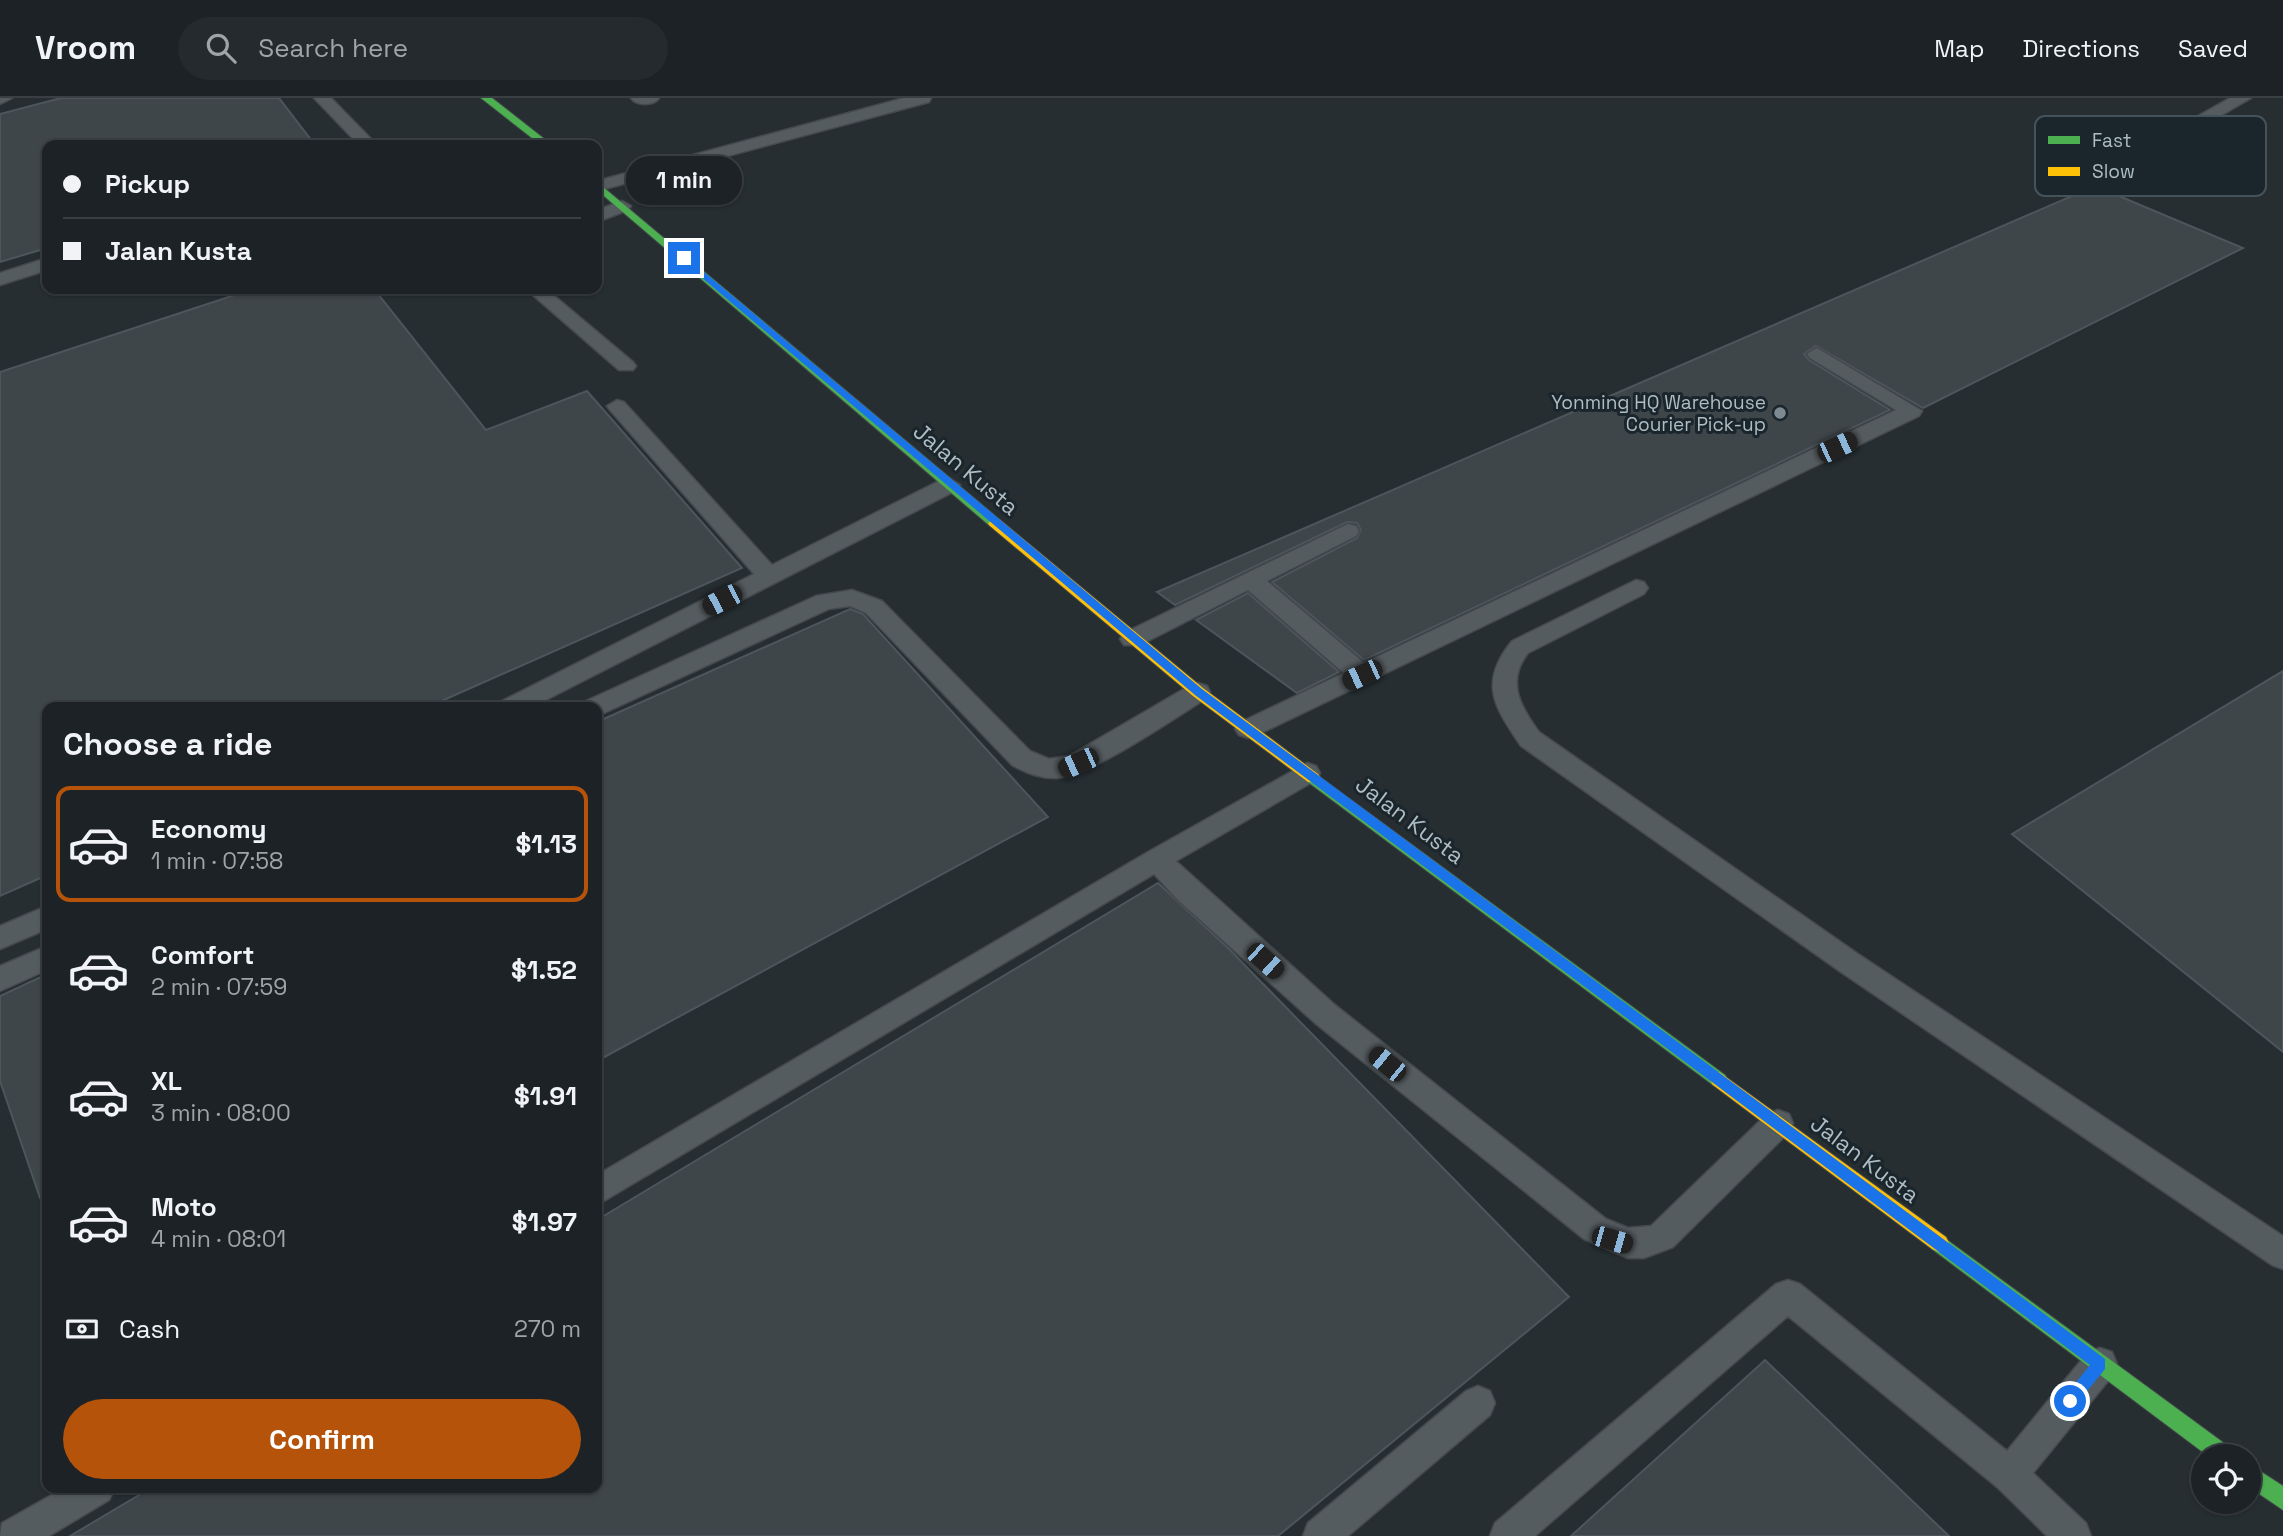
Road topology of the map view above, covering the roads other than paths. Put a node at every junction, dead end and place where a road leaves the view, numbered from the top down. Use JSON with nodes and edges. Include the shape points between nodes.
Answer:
{"nodes":[{"id":1,"x":322,"y":98,"type":"edge"},
{"id":2,"x":486,"y":98,"type":"edge"},
{"id":3,"x":639,"y":98,"type":"edge"},
{"id":4,"x":651,"y":98,"type":"edge"},
{"id":5,"x":923,"y":98,"type":"edge"},
{"id":6,"x":2244,"y":98,"type":"edge"},
{"id":7,"x":2208,"y":116,"type":"edge"},
{"id":8,"x":363,"y":140,"type":"edge"},
{"id":9,"x":541,"y":140,"type":"edge"},
{"id":10,"x":602,"y":184,"type":"edge"},
{"id":11,"x":602,"y":189,"type":"edge"},
{"id":12,"x":622,"y":206,"type":"junction"},
{"id":13,"x":602,"y":215,"type":"edge"},
{"id":14,"x":42,"y":266,"type":"edge"},
{"id":15,"x":0,"y":279,"type":"edge"},
{"id":16,"x":541,"y":294,"type":"edge"},
{"id":17,"x":1817,"y":354,"type":"dead end"},
{"id":18,"x":626,"y":366,"type":"dead end"},
{"id":19,"x":617,"y":406,"type":"dead end"},
{"id":20,"x":949,"y":485,"type":"junction"},
{"id":21,"x":1349,"y":531,"type":"dead end"},
{"id":22,"x":769,"y":576,"type":"junction"},
{"id":23,"x":1251,"y":580,"type":"junction"},
{"id":24,"x":1636,"y":588,"type":"dead end"},
{"id":25,"x":1132,"y":639,"type":"junction"},
{"id":26,"x":1362,"y":675,"type":"junction"},
{"id":27,"x":1198,"y":692,"type":"junction"},
{"id":28,"x":521,"y":702,"type":"edge"},
{"id":29,"x":602,"y":704,"type":"edge"},
{"id":30,"x":1248,"y":729,"type":"junction"},
{"id":31,"x":1307,"y":772,"type":"junction"},
{"id":32,"x":1157,"y":859,"type":"junction"},
{"id":33,"x":42,"y":919,"type":"edge"},
{"id":34,"x":0,"y":938,"type":"edge"},
{"id":35,"x":42,"y":959,"type":"edge"},
{"id":36,"x":0,"y":979,"type":"edge"},
{"id":37,"x":1778,"y":1123,"type":"junction"},
{"id":38,"x":602,"y":1188,"type":"edge"},
{"id":39,"x":2283,"y":1254,"type":"edge"},
{"id":40,"x":2100,"y":1364,"type":"junction"},
{"id":41,"x":1478,"y":1403,"type":"dead end"},
{"id":42,"x":2209,"y":1444,"type":"edge"},
{"id":43,"x":2008,"y":1475,"type":"junction"},
{"id":44,"x":2261,"y":1483,"type":"edge"},
{"id":45,"x":88,"y":1493,"type":"edge"},
{"id":46,"x":2283,"y":1499,"type":"edge"},
{"id":47,"x":15,"y":1536,"type":"edge"},
{"id":48,"x":1321,"y":1536,"type":"edge"},
{"id":49,"x":1508,"y":1536,"type":"edge"},
{"id":50,"x":2073,"y":1536,"type":"edge"}],
"edges":[{"from":1,"to":8,"type":"lane"},
{"from":2,"to":9,"type":"street"},
{"from":3,"to":4,"type":"lane"},
{"from":5,"to":10,"type":"lane"},
{"from":6,"to":7,"type":"lane"},
{"from":11,"to":12,"type":"street","name":"Jalan Kusta"},
{"from":12,"to":13,"type":"lane"},
{"from":12,"to":20,"type":"street","name":"Jalan Kusta"},
{"from":14,"to":15,"type":"lane"},
{"from":16,"to":18,"type":"lane"},
{"from":17,"to":26,"type":"lane","via":[[1912,411]]},
{"from":19,"to":22,"type":"lane"},
{"from":20,"to":22,"type":"lane"},
{"from":20,"to":25,"type":"street","name":"Jalan Kusta"},
{"from":21,"to":23,"type":"lane"},
{"from":22,"to":28,"type":"lane"},
{"from":23,"to":25,"type":"lane"},
{"from":23,"to":26,"type":"lane"},
{"from":24,"to":39,"type":"lane","via":[[1520,647],[1507,660],[1502,683],[1508,708],[1530,739],[1848,962]]},
{"from":25,"to":27,"type":"street","name":"Jalan Kusta"},
{"from":26,"to":30,"type":"lane"},
{"from":27,"to":29,"type":"lane","via":[[1078,763],[1064,769],[1033,766],[874,607],[852,598],[824,603]]},
{"from":27,"to":30,"type":"street","name":"Jalan Kusta"},
{"from":30,"to":31,"type":"street","name":"Jalan Kusta"},
{"from":31,"to":32,"type":"lane"},
{"from":31,"to":37,"type":"street","name":"Jalan Kusta"},
{"from":32,"to":37,"type":"lane","via":[[1186,891],[1325,1014],[1612,1240],[1647,1245],[1662,1237]]},
{"from":32,"to":38,"type":"lane"},
{"from":33,"to":34,"type":"lane"},
{"from":35,"to":36,"type":"lane"},
{"from":37,"to":40,"type":"street","name":"Jalan Kusta"},
{"from":40,"to":42,"type":"street","name":"Jalan Kusta"},
{"from":40,"to":43,"type":"lane"},
{"from":41,"to":48,"type":"lane"},
{"from":43,"to":49,"type":"lane","via":[[1788,1295]]},
{"from":43,"to":50,"type":"lane"},
{"from":44,"to":46,"type":"street"},
{"from":45,"to":47,"type":"lane"}]}
